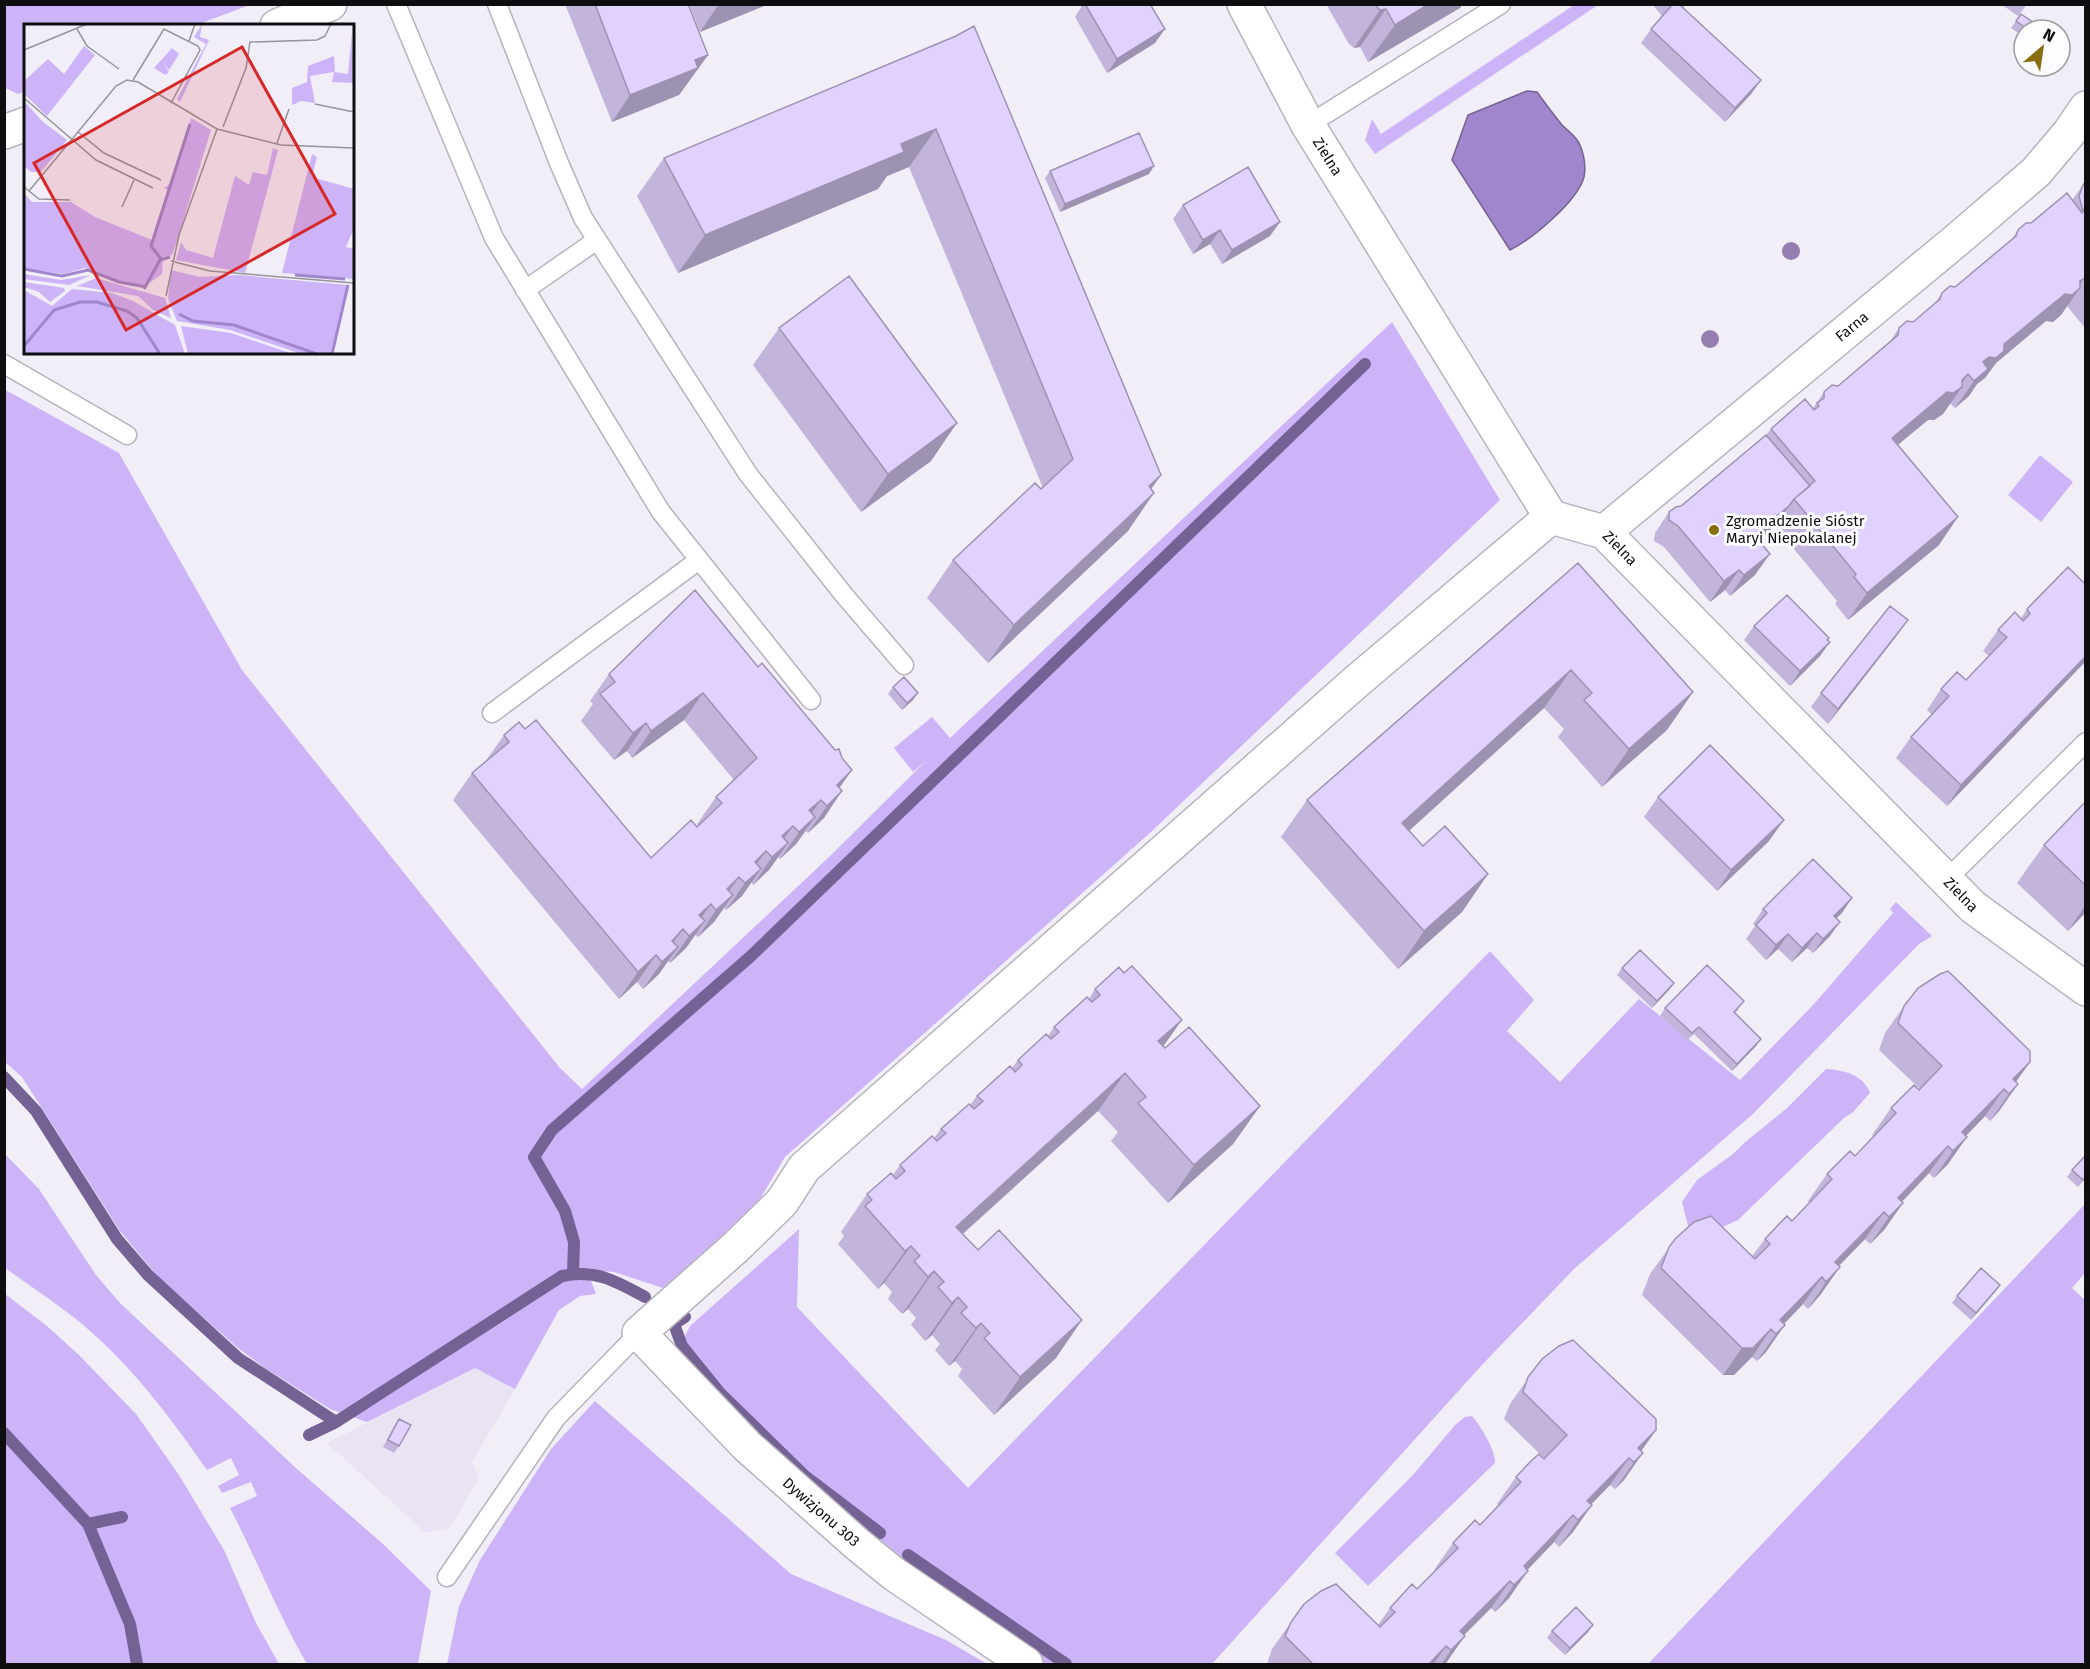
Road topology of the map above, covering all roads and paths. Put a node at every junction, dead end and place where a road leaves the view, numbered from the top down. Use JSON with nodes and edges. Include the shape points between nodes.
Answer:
{"nodes":[{"id":1,"x":330,"y":4,"type":"edge"},
{"id":2,"x":396,"y":4,"type":"edge"},
{"id":3,"x":497,"y":4,"type":"edge"},
{"id":4,"x":1244,"y":4,"type":"edge"},
{"id":5,"x":1501,"y":4,"type":"edge"},
{"id":6,"x":282,"y":24,"type":"edge"},
{"id":7,"x":2085,"y":108,"type":"edge"},
{"id":8,"x":24,"y":125,"type":"edge"},
{"id":9,"x":1308,"y":125,"type":"junction"},
{"id":10,"x":4,"y":132,"type":"edge"},
{"id":11,"x":597,"y":240,"type":"junction"},
{"id":12,"x":525,"y":290,"type":"junction"},
{"id":13,"x":4,"y":364,"type":"edge"},
{"id":14,"x":127,"y":435,"type":"dead end"},
{"id":15,"x":1551,"y":517,"type":"junction"},
{"id":16,"x":1604,"y":532,"type":"junction"},
{"id":17,"x":699,"y":560,"type":"junction"},
{"id":18,"x":904,"y":665,"type":"dead end"},
{"id":19,"x":812,"y":700,"type":"dead end"},
{"id":20,"x":492,"y":713,"type":"dead end"},
{"id":21,"x":2085,"y":742,"type":"edge"},
{"id":22,"x":1946,"y":880,"type":"junction"},
{"id":23,"x":2085,"y":988,"type":"edge"},
{"id":24,"x":639,"y":1334,"type":"junction"},
{"id":25,"x":447,"y":1578,"type":"dead end"},
{"id":26,"x":1026,"y":1665,"type":"edge"}],
"edges":[{"from":1,"to":6,"type":"street"},
{"from":2,"to":12,"type":"lane","via":[[494,238]]},
{"from":3,"to":11,"type":"lane","via":[[559,163]]},
{"from":4,"to":9,"type":"street","name":"Zielna"},
{"from":5,"to":9,"type":"lane"},
{"from":7,"to":16,"type":"street","name":"Farna","via":[[2036,171]]},
{"from":8,"to":10,"type":"street"},
{"from":9,"to":15,"type":"street","name":"Zielna"},
{"from":11,"to":12,"type":"lane"},
{"from":11,"to":18,"type":"lane","via":[[748,474]]},
{"from":12,"to":17,"type":"lane","via":[[661,512]]},
{"from":13,"to":14,"type":"lane"},
{"from":15,"to":16,"type":"street","name":"Zielna"},
{"from":15,"to":24,"type":"street","via":[[1348,689],[804,1168],[782,1202]]},
{"from":16,"to":22,"type":"street","name":"Zielna"},
{"from":17,"to":19,"type":"lane"},
{"from":17,"to":20,"type":"lane"},
{"from":21,"to":22,"type":"lane"},
{"from":22,"to":23,"type":"street","name":"Zielna","via":[[1973,907]]},
{"from":24,"to":25,"type":"lane","via":[[556,1418]]},
{"from":24,"to":26,"type":"street","name":"Dywizjonu 303","via":[[748,1448],[857,1544]]}]}
